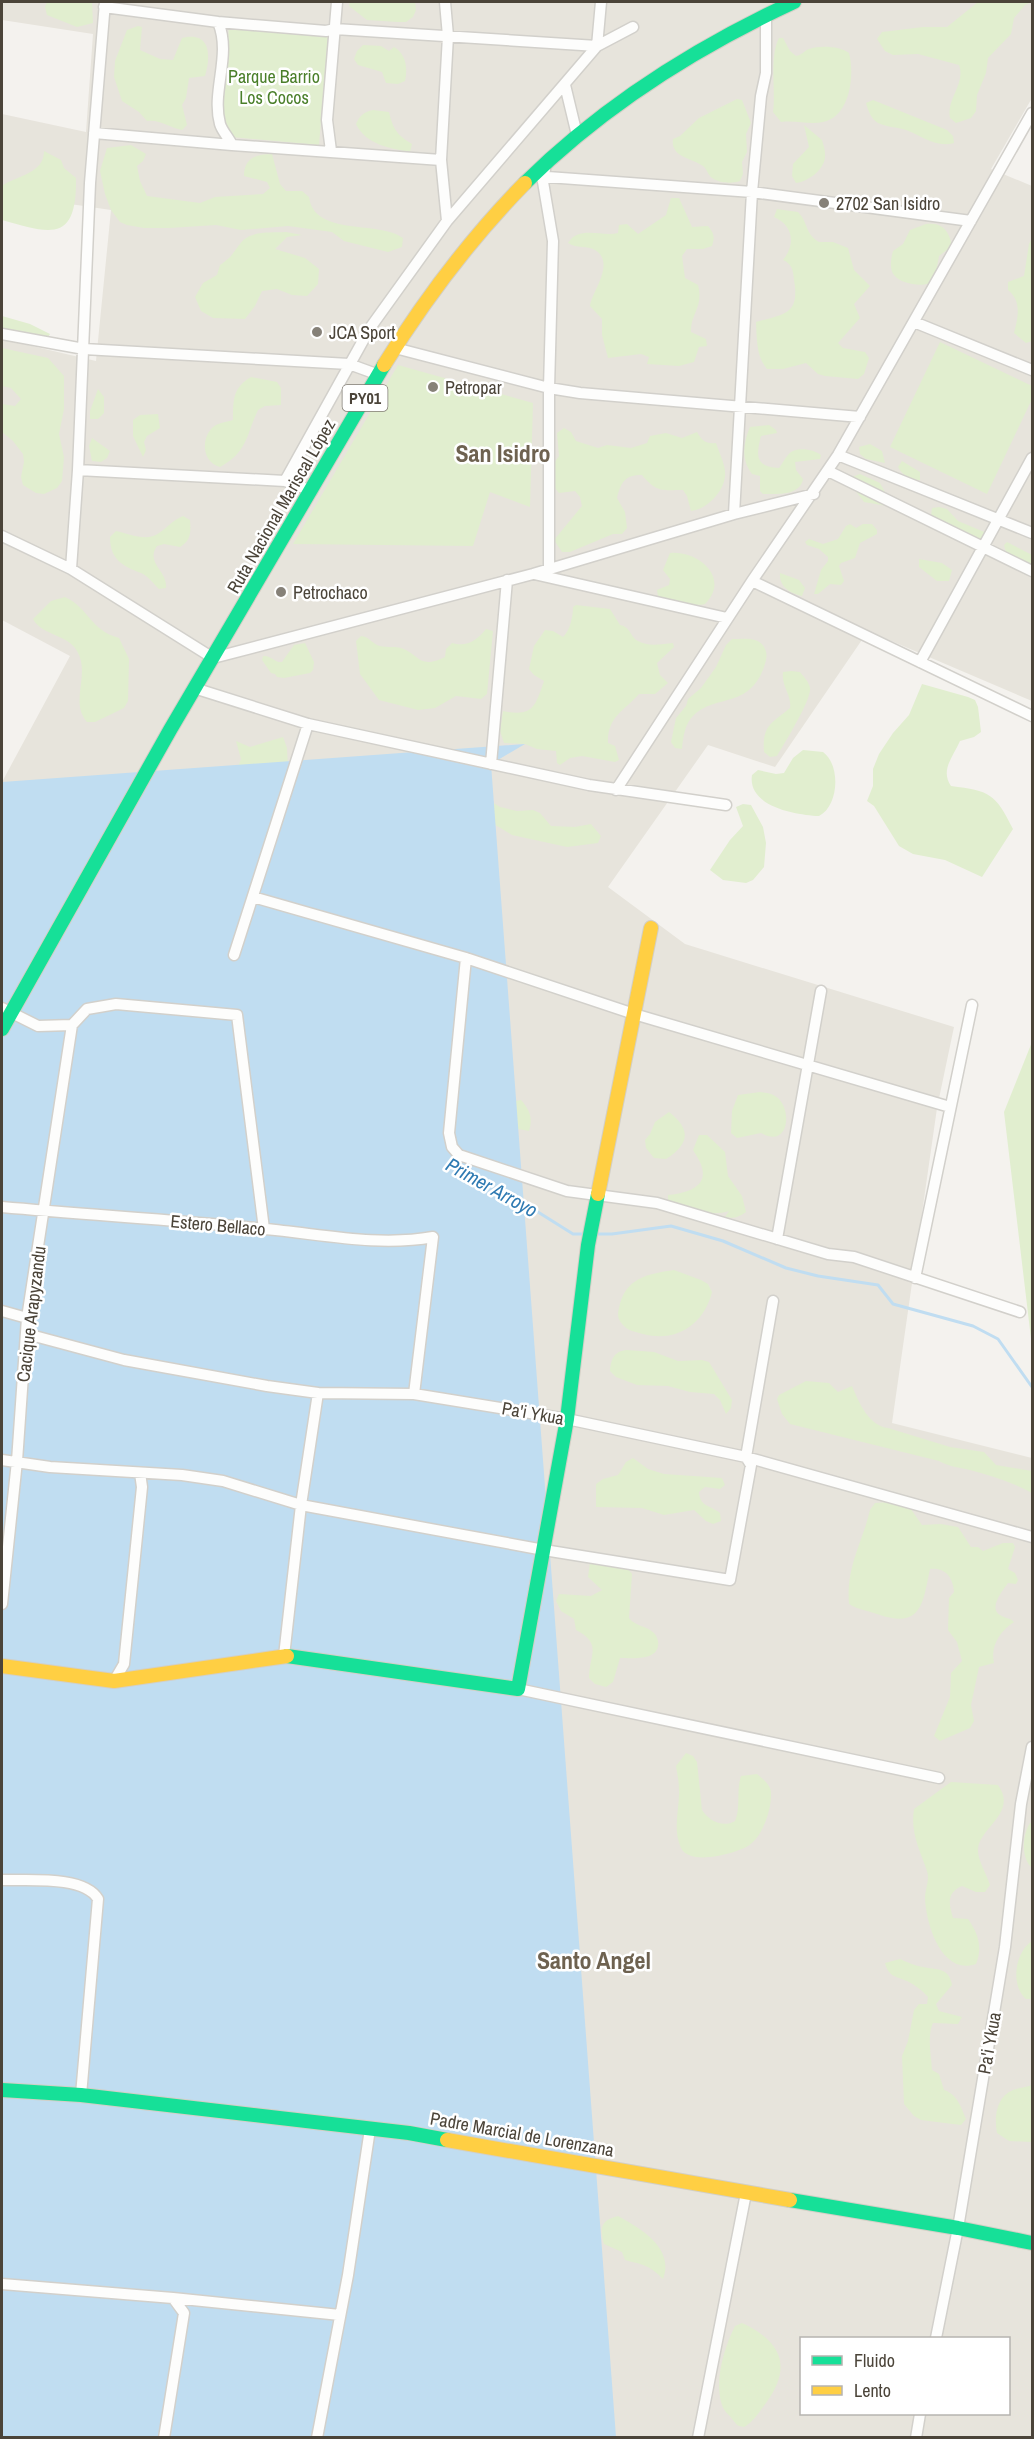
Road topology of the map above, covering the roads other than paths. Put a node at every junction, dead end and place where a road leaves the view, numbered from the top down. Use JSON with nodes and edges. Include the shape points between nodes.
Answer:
{"nodes":[{"id":1,"x":337,"y":2,"type":"edge"},
{"id":2,"x":445,"y":2,"type":"edge"},
{"id":3,"x":601,"y":2,"type":"edge"},
{"id":4,"x":794,"y":2,"type":"edge"},
{"id":5,"x":105,"y":4,"type":"edge"},
{"id":6,"x":766,"y":14,"type":"junction"},
{"id":7,"x":218,"y":22,"type":"junction"},
{"id":8,"x":633,"y":27,"type":"dead end"},
{"id":9,"x":335,"y":29,"type":"junction"},
{"id":10,"x":448,"y":36,"type":"junction"},
{"id":11,"x":597,"y":46,"type":"junction"},
{"id":12,"x":565,"y":85,"type":"junction"},
{"id":13,"x":1032,"y":113,"type":"edge"},
{"id":14,"x":94,"y":133,"type":"junction"},
{"id":15,"x":577,"y":135,"type":"junction"},
{"id":16,"x":232,"y":145,"type":"junction"},
{"id":17,"x":331,"y":151,"type":"junction"},
{"id":18,"x":441,"y":160,"type":"junction"},
{"id":19,"x":536,"y":176,"type":"junction"},
{"id":20,"x":752,"y":192,"type":"junction"},
{"id":21,"x":447,"y":221,"type":"junction"},
{"id":22,"x":971,"y":221,"type":"junction"},
{"id":23,"x":914,"y":322,"type":"junction"},
{"id":24,"x":2,"y":334,"type":"edge"},
{"id":25,"x":395,"y":348,"type":"junction"},
{"id":26,"x":84,"y":349,"type":"junction"},
{"id":27,"x":349,"y":364,"type":"junction"},
{"id":28,"x":1032,"y":370,"type":"edge"},
{"id":29,"x":379,"y":375,"type":"junction"},
{"id":30,"x":549,"y":388,"type":"junction"},
{"id":31,"x":740,"y":407,"type":"junction"},
{"id":32,"x":860,"y":417,"type":"junction"},
{"id":33,"x":838,"y":455,"type":"junction"},
{"id":34,"x":1032,"y":458,"type":"edge"},
{"id":35,"x":78,"y":470,"type":"junction"},
{"id":36,"x":828,"y":471,"type":"junction"},
{"id":37,"x":285,"y":481,"type":"junction"},
{"id":38,"x":312,"y":490,"type":"junction"},
{"id":39,"x":814,"y":494,"type":"junction"},
{"id":40,"x":734,"y":514,"type":"junction"},
{"id":41,"x":1000,"y":520,"type":"junction"},
{"id":42,"x":1032,"y":533,"type":"edge"},
{"id":43,"x":2,"y":536,"type":"edge"},
{"id":44,"x":984,"y":548,"type":"junction"},
{"id":45,"x":549,"y":568,"type":"junction"},
{"id":46,"x":71,"y":569,"type":"junction"},
{"id":47,"x":1032,"y":571,"type":"edge"},
{"id":48,"x":533,"y":574,"type":"junction"},
{"id":49,"x":507,"y":580,"type":"junction"},
{"id":50,"x":752,"y":581,"type":"junction"},
{"id":51,"x":727,"y":618,"type":"junction"},
{"id":52,"x":213,"y":658,"type":"junction"},
{"id":53,"x":921,"y":662,"type":"junction"},
{"id":54,"x":194,"y":687,"type":"junction"},
{"id":55,"x":1032,"y":716,"type":"edge"},
{"id":56,"x":308,"y":724,"type":"junction"},
{"id":57,"x":491,"y":764,"type":"junction"},
{"id":58,"x":616,"y":790,"type":"junction"},
{"id":59,"x":726,"y":805,"type":"dead end"},
{"id":60,"x":252,"y":897,"type":"junction"},
{"id":61,"x":651,"y":928,"type":"dead end"},
{"id":62,"x":234,"y":955,"type":"dead end"},
{"id":63,"x":466,"y":958,"type":"junction"},
{"id":64,"x":820,"y":991,"type":"dead end"},
{"id":65,"x":972,"y":1005,"type":"dead end"},
{"id":66,"x":6,"y":1011,"type":"edge"},
{"id":67,"x":634,"y":1014,"type":"junction"},
{"id":68,"x":72,"y":1025,"type":"junction"},
{"id":69,"x":2,"y":1029,"type":"edge"},
{"id":70,"x":807,"y":1066,"type":"junction"},
{"id":71,"x":951,"y":1107,"type":"junction"},
{"id":72,"x":597,"y":1195,"type":"junction"},
{"id":73,"x":2,"y":1207,"type":"edge"},
{"id":74,"x":44,"y":1211,"type":"junction"},
{"id":75,"x":264,"y":1229,"type":"junction"},
{"id":76,"x":777,"y":1239,"type":"junction"},
{"id":77,"x":915,"y":1278,"type":"junction"},
{"id":78,"x":773,"y":1300,"type":"dead end"},
{"id":79,"x":2,"y":1311,"type":"edge"},
{"id":80,"x":1020,"y":1312,"type":"dead end"},
{"id":81,"x":27,"y":1318,"type":"junction"},
{"id":82,"x":27,"y":1334,"type":"junction"},
{"id":83,"x":318,"y":1393,"type":"junction"},
{"id":84,"x":414,"y":1394,"type":"junction"},
{"id":85,"x":567,"y":1419,"type":"junction"},
{"id":86,"x":746,"y":1457,"type":"junction"},
{"id":87,"x":2,"y":1460,"type":"edge"},
{"id":88,"x":16,"y":1461,"type":"junction"},
{"id":89,"x":140,"y":1473,"type":"junction"},
{"id":90,"x":301,"y":1505,"type":"junction"},
{"id":91,"x":1032,"y":1537,"type":"edge"},
{"id":92,"x":544,"y":1550,"type":"junction"},
{"id":93,"x":2,"y":1604,"type":"edge"},
{"id":94,"x":284,"y":1656,"type":"junction"},
{"id":95,"x":2,"y":1666,"type":"edge"},
{"id":96,"x":114,"y":1681,"type":"junction"},
{"id":97,"x":518,"y":1689,"type":"junction"},
{"id":98,"x":1032,"y":1747,"type":"edge"},
{"id":99,"x":939,"y":1778,"type":"dead end"},
{"id":100,"x":2,"y":1880,"type":"edge"},
{"id":101,"x":2,"y":2090,"type":"edge"},
{"id":102,"x":81,"y":2095,"type":"junction"},
{"id":103,"x":370,"y":2129,"type":"junction"},
{"id":104,"x":746,"y":2193,"type":"junction"},
{"id":105,"x":958,"y":2228,"type":"junction"},
{"id":106,"x":1032,"y":2243,"type":"edge"},
{"id":107,"x":2,"y":2284,"type":"edge"},
{"id":108,"x":173,"y":2298,"type":"junction"},
{"id":109,"x":340,"y":2315,"type":"junction"},
{"id":110,"x":936,"y":2337,"type":"edge"},
{"id":111,"x":920,"y":2415,"type":"edge"},
{"id":112,"x":164,"y":2438,"type":"edge"},
{"id":113,"x":317,"y":2438,"type":"edge"},
{"id":114,"x":698,"y":2438,"type":"edge"},
{"id":115,"x":916,"y":2438,"type":"edge"}],
"edges":[{"from":1,"to":9,"type":"street"},
{"from":2,"to":10,"type":"street"},
{"from":3,"to":11,"type":"street"},
{"from":4,"to":6,"type":"main road","name":"Ruta Nacional Mariscal López","number":"PY01"},
{"from":5,"to":7,"type":"street"},
{"from":5,"to":14,"type":"street"},
{"from":6,"to":15,"type":"main road","name":"Ruta Nacional Mariscal López","number":"PY01","via":[[686,57]]},
{"from":6,"to":20,"type":"street","via":[[765,73]]},
{"from":7,"to":9,"type":"street"},
{"from":7,"to":16,"type":"street","via":[[224,37],[220,126]]},
{"from":8,"to":11,"type":"street"},
{"from":9,"to":10,"type":"street"},
{"from":9,"to":17,"type":"street","via":[[327,120]]},
{"from":10,"to":11,"type":"street"},
{"from":10,"to":18,"type":"street"},
{"from":11,"to":12,"type":"street"},
{"from":12,"to":15,"type":"street"},
{"from":12,"to":21,"type":"street"},
{"from":13,"to":22,"type":"street"},
{"from":14,"to":16,"type":"street"},
{"from":14,"to":26,"type":"street"},
{"from":15,"to":19,"type":"main road","name":"Ruta Nacional Mariscal López","number":"PY01"},
{"from":16,"to":17,"type":"street"},
{"from":17,"to":18,"type":"street"},
{"from":18,"to":21,"type":"street"},
{"from":19,"to":20,"type":"street"},
{"from":19,"to":25,"type":"main road","name":"Ruta Nacional Mariscal López","number":"PY01","via":[[466,248]]},
{"from":19,"to":30,"type":"street","via":[[553,241]]},
{"from":20,"to":22,"type":"street"},
{"from":20,"to":31,"type":"street"},
{"from":21,"to":27,"type":"street","via":[[370,328]]},
{"from":22,"to":23,"type":"street"},
{"from":23,"to":28,"type":"street"},
{"from":23,"to":32,"type":"street"},
{"from":24,"to":26,"type":"street"},
{"from":25,"to":29,"type":"main road","name":"Ruta Nacional Mariscal López","number":"PY01"},
{"from":25,"to":30,"type":"street"},
{"from":26,"to":27,"type":"street"},
{"from":26,"to":35,"type":"street"},
{"from":27,"to":29,"type":"street"},
{"from":27,"to":37,"type":"street"},
{"from":29,"to":38,"type":"main road","name":"Ruta Nacional Mariscal López","number":"PY01"},
{"from":30,"to":31,"type":"street"},
{"from":30,"to":45,"type":"street"},
{"from":31,"to":32,"type":"street"},
{"from":31,"to":40,"type":"street"},
{"from":32,"to":33,"type":"street"},
{"from":33,"to":36,"type":"street"},
{"from":33,"to":41,"type":"street"},
{"from":34,"to":41,"type":"street"},
{"from":35,"to":37,"type":"street"},
{"from":35,"to":46,"type":"street"},
{"from":36,"to":39,"type":"street"},
{"from":36,"to":44,"type":"street"},
{"from":37,"to":38,"type":"street"},
{"from":38,"to":52,"type":"main road","name":"Ruta Nacional Mariscal López","number":"PY01"},
{"from":39,"to":40,"type":"street"},
{"from":39,"to":50,"type":"street"},
{"from":40,"to":45,"type":"street"},
{"from":41,"to":42,"type":"street"},
{"from":41,"to":44,"type":"street"},
{"from":43,"to":46,"type":"street"},
{"from":44,"to":47,"type":"street"},
{"from":44,"to":53,"type":"street"},
{"from":45,"to":48,"type":"street"},
{"from":46,"to":52,"type":"street"},
{"from":48,"to":49,"type":"street"},
{"from":48,"to":51,"type":"street"},
{"from":49,"to":52,"type":"street"},
{"from":49,"to":57,"type":"street"},
{"from":50,"to":51,"type":"street"},
{"from":50,"to":53,"type":"street"},
{"from":51,"to":58,"type":"street"},
{"from":52,"to":54,"type":"main road","name":"Ruta Nacional Mariscal López","number":"PY01"},
{"from":53,"to":55,"type":"street"},
{"from":54,"to":56,"type":"street"},
{"from":54,"to":66,"type":"main road","name":"Ruta Nacional Mariscal López","number":"PY01","via":[[40,963]]},
{"from":56,"to":57,"type":"street"},
{"from":56,"to":60,"type":"street"},
{"from":57,"to":58,"type":"street"},
{"from":58,"to":59,"type":"street"},
{"from":60,"to":62,"type":"street"},
{"from":60,"to":63,"type":"street"},
{"from":61,"to":67,"type":"main road"},
{"from":63,"to":67,"type":"street"},
{"from":63,"to":72,"type":"street","via":[[449,1133],[453,1147],[459,1155],[556,1188]]},
{"from":64,"to":70,"type":"street"},
{"from":65,"to":71,"type":"street"},
{"from":66,"to":68,"type":"street","via":[[38,1026]]},
{"from":66,"to":69,"type":"main road","number":"PY01"},
{"from":67,"to":70,"type":"street"},
{"from":67,"to":72,"type":"main road"},
{"from":68,"to":74,"type":"street","name":"Cacique Arapyzandu"},
{"from":68,"to":75,"type":"street","via":[[87,1009],[116,1004],[237,1015]]},
{"from":70,"to":71,"type":"street"},
{"from":70,"to":76,"type":"street"},
{"from":71,"to":77,"type":"street"},
{"from":72,"to":76,"type":"street","via":[[657,1203]]},
{"from":72,"to":85,"type":"main road"},
{"from":73,"to":74,"type":"street","name":"Estero Bellaco"},
{"from":74,"to":75,"type":"street","name":"Estero Bellaco"},
{"from":74,"to":81,"type":"street","name":"Cacique Arapyzandu"},
{"from":75,"to":84,"type":"street","name":"Estero Bellaco","via":[[408,1242],[433,1237]]},
{"from":76,"to":77,"type":"street","via":[[854,1257]]},
{"from":77,"to":80,"type":"street"},
{"from":78,"to":86,"type":"street"},
{"from":79,"to":81,"type":"street"},
{"from":81,"to":82,"type":"street","name":"Cacique Arapyzandu"},
{"from":82,"to":83,"type":"street","name":"Pa'i Ykua","via":[[208,1377]]},
{"from":82,"to":88,"type":"street","name":"Cacique Arapyzandu"},
{"from":83,"to":84,"type":"street","name":"Pa'i Ykua"},
{"from":83,"to":90,"type":"street"},
{"from":84,"to":85,"type":"street","name":"Pa'i Ykua"},
{"from":85,"to":86,"type":"street","name":"Pa'i Ykua"},
{"from":85,"to":92,"type":"main road"},
{"from":86,"to":91,"type":"street","name":"Pa'i Ykua"},
{"from":86,"to":92,"type":"street","via":[[751,1465],[730,1580]]},
{"from":87,"to":88,"type":"street"},
{"from":88,"to":89,"type":"street"},
{"from":88,"to":93,"type":"street","name":"Cacique Arapyzandu"},
{"from":89,"to":90,"type":"street","via":[[223,1481]]},
{"from":89,"to":96,"type":"street","via":[[142,1487],[124,1664]]},
{"from":90,"to":92,"type":"street"},
{"from":90,"to":94,"type":"street"},
{"from":92,"to":97,"type":"main road"},
{"from":94,"to":96,"type":"main road"},
{"from":94,"to":97,"type":"main road"},
{"from":95,"to":96,"type":"main road"},
{"from":97,"to":99,"type":"street"},
{"from":98,"to":105,"type":"street","name":"Pa'i Ykua","via":[[1021,1804],[1005,1947]]},
{"from":100,"to":102,"type":"street","via":[[76,1883],[98,1899]]},
{"from":101,"to":102,"type":"main road","name":"Padre Marcial de Lorenzana"},
{"from":102,"to":103,"type":"main road","name":"Padre Marcial de Lorenzana"},
{"from":103,"to":104,"type":"main road","name":"Padre Marcial de Lorenzana","via":[[498,2147]]},
{"from":103,"to":109,"type":"street"},
{"from":104,"to":105,"type":"main road","name":"Padre Marcial de Lorenzana"},
{"from":104,"to":114,"type":"street"},
{"from":105,"to":106,"type":"main road","name":"Padre Marcial de Lorenzana"},
{"from":105,"to":110,"type":"street","name":"Pa'i Ykua"},
{"from":107,"to":108,"type":"street"},
{"from":108,"to":109,"type":"street"},
{"from":108,"to":112,"type":"street","via":[[184,2313]]},
{"from":109,"to":113,"type":"street"},
{"from":111,"to":115,"type":"street"}]}
